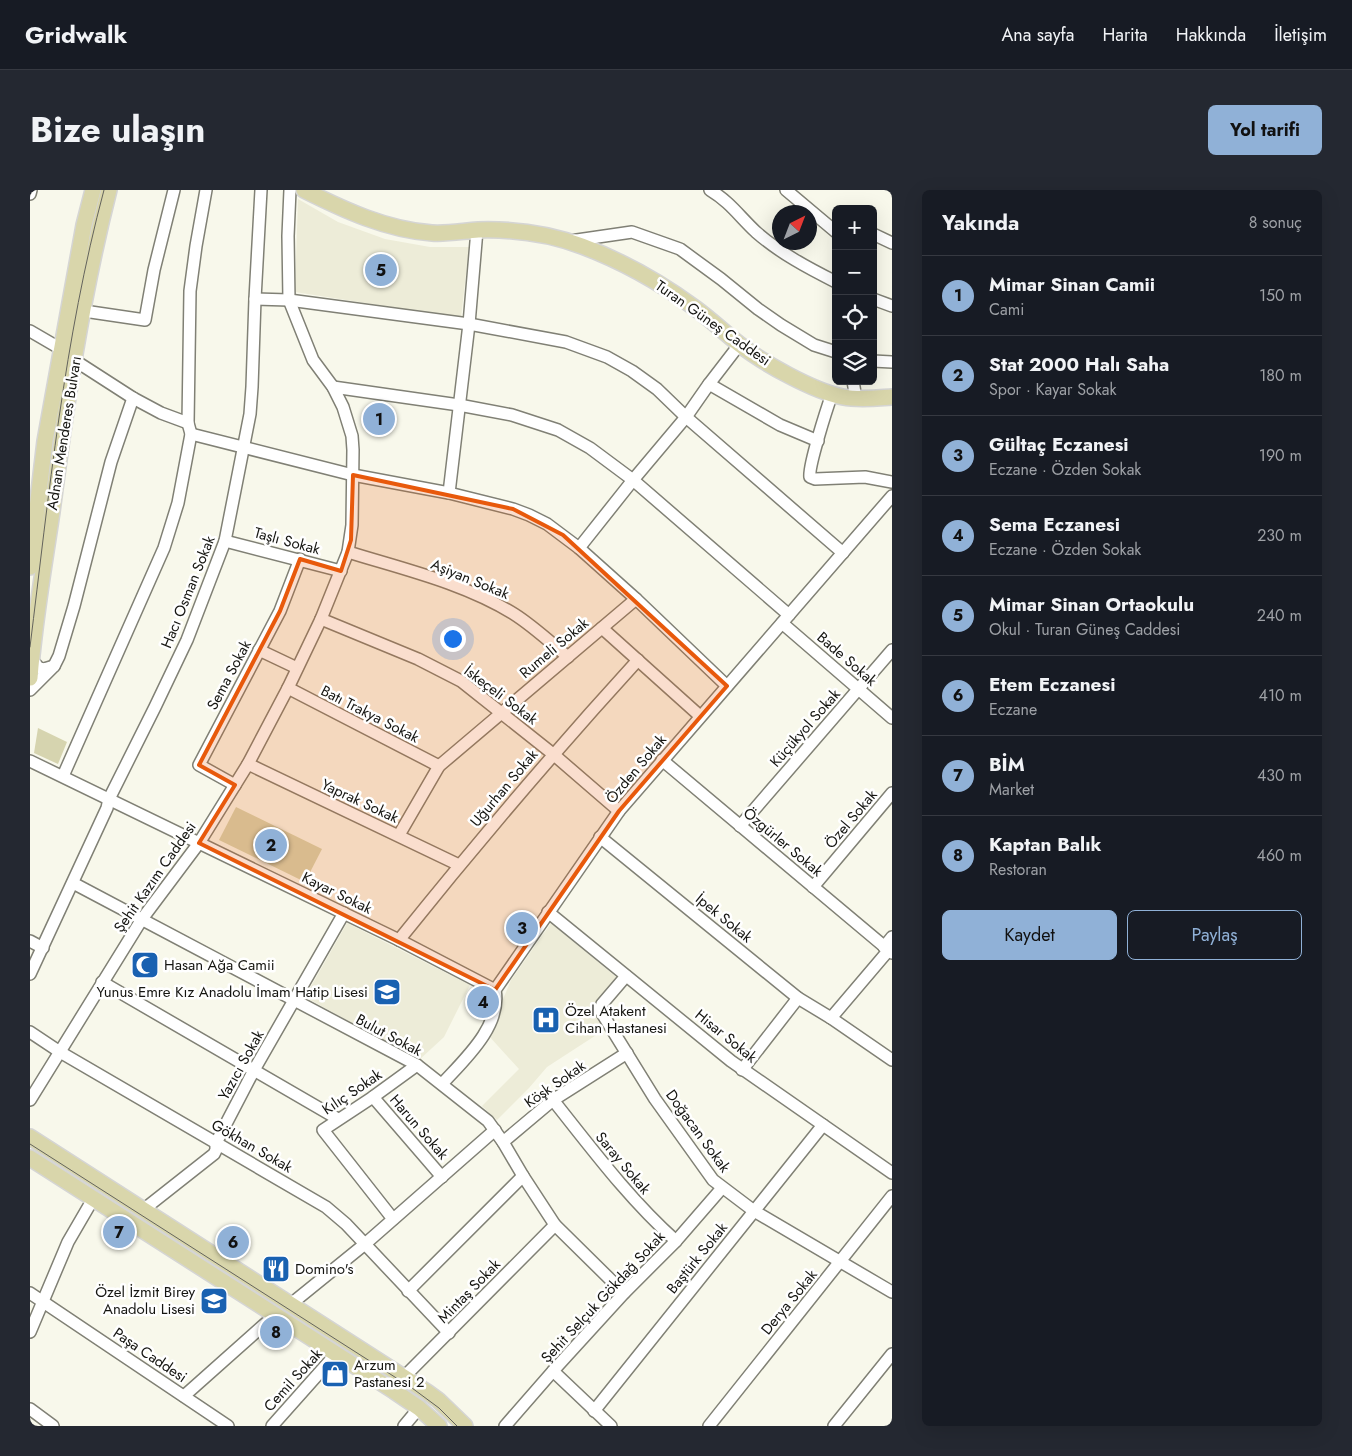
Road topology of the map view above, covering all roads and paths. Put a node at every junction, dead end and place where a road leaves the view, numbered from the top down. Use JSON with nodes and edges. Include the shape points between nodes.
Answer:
{"nodes":[{"id":1,"x":31,"y":190,"type":"edge"},
{"id":2,"x":93,"y":190,"type":"edge"},
{"id":3,"x":109,"y":190,"type":"edge"},
{"id":4,"x":174,"y":190,"type":"edge"},
{"id":5,"x":206,"y":190,"type":"edge"},
{"id":6,"x":261,"y":190,"type":"edge"},
{"id":7,"x":290,"y":190,"type":"edge"},
{"id":8,"x":304,"y":190,"type":"edge"},
{"id":9,"x":710,"y":190,"type":"edge"},
{"id":10,"x":786,"y":190,"type":"edge"},
{"id":11,"x":30,"y":194,"type":"edge"},
{"id":12,"x":832,"y":229,"type":"edge"},
{"id":13,"x":477,"y":230,"type":"junction"},
{"id":14,"x":877,"y":236,"type":"edge"},
{"id":15,"x":566,"y":241,"type":"junction"},
{"id":16,"x":892,"y":243,"type":"edge"},
{"id":17,"x":832,"y":280,"type":"edge"},
{"id":18,"x":255,"y":299,"type":"junction"},
{"id":19,"x":289,"y":300,"type":"junction"},
{"id":20,"x":877,"y":300,"type":"edge"},
{"id":21,"x":892,"y":306,"type":"edge"},
{"id":22,"x":84,"y":311,"type":"junction"},
{"id":23,"x":469,"y":324,"type":"junction"},
{"id":24,"x":30,"y":331,"type":"edge"},
{"id":25,"x":739,"y":345,"type":"junction"},
{"id":26,"x":61,"y":349,"type":"junction"},
{"id":27,"x":832,"y":351,"type":"edge"},
{"id":28,"x":74,"y":360,"type":"junction"},
{"id":29,"x":877,"y":361,"type":"edge"},
{"id":30,"x":892,"y":362,"type":"edge"},
{"id":31,"x":709,"y":384,"type":"junction"},
{"id":32,"x":854,"y":385,"type":"edge"},
{"id":33,"x":333,"y":387,"type":"junction"},
{"id":34,"x":832,"y":394,"type":"junction"},
{"id":35,"x":892,"y":397,"type":"edge"},
{"id":36,"x":133,"y":398,"type":"junction"},
{"id":37,"x":856,"y":399,"type":"junction"},
{"id":38,"x":459,"y":405,"type":"junction"},
{"id":39,"x":686,"y":417,"type":"junction"},
{"id":40,"x":190,"y":428,"type":"junction"},
{"id":41,"x":818,"y":441,"type":"junction"},
{"id":42,"x":243,"y":448,"type":"junction"},
{"id":43,"x":353,"y":475,"type":"junction"},
{"id":44,"x":633,"y":480,"type":"junction"},
{"id":45,"x":892,"y":482,"type":"edge"},
{"id":46,"x":449,"y":493,"type":"junction"},
{"id":47,"x":892,"y":496,"type":"edge"},
{"id":48,"x":33,"y":524,"type":"edge"},
{"id":49,"x":225,"y":541,"type":"junction"},
{"id":50,"x":579,"y":548,"type":"junction"},
{"id":51,"x":348,"y":552,"type":"junction"},
{"id":52,"x":843,"y":553,"type":"junction"},
{"id":53,"x":300,"y":559,"type":"junction"},
{"id":54,"x":30,"y":567,"type":"edge"},
{"id":55,"x":340,"y":571,"type":"junction"},
{"id":56,"x":636,"y":599,"type":"junction"},
{"id":57,"x":321,"y":619,"type":"junction"},
{"id":58,"x":786,"y":619,"type":"junction"},
{"id":59,"x":602,"y":628,"type":"junction"},
{"id":60,"x":259,"y":650,"type":"junction"},
{"id":61,"x":892,"y":650,"type":"edge"},
{"id":62,"x":568,"y":657,"type":"junction"},
{"id":63,"x":31,"y":659,"type":"junction"},
{"id":64,"x":638,"y":660,"type":"junction"},
{"id":65,"x":54,"y":666,"type":"junction"},
{"id":66,"x":297,"y":668,"type":"junction"},
{"id":67,"x":30,"y":678,"type":"edge"},
{"id":68,"x":727,"y":686,"type":"junction"},
{"id":69,"x":288,"y":688,"type":"junction"},
{"id":70,"x":858,"y":689,"type":"junction"},
{"id":71,"x":30,"y":690,"type":"edge"},
{"id":72,"x":501,"y":712,"type":"junction"},
{"id":73,"x":700,"y":716,"type":"junction"},
{"id":74,"x":892,"y":718,"type":"edge"},
{"id":75,"x":553,"y":754,"type":"junction"},
{"id":76,"x":662,"y":760,"type":"junction"},
{"id":77,"x":30,"y":761,"type":"edge"},
{"id":78,"x":248,"y":764,"type":"junction"},
{"id":79,"x":439,"y":766,"type":"junction"},
{"id":80,"x":63,"y":776,"type":"junction"},
{"id":81,"x":235,"y":785,"type":"junction"},
{"id":82,"x":892,"y":793,"type":"edge"},
{"id":83,"x":109,"y":799,"type":"junction"},
{"id":84,"x":619,"y":810,"type":"junction"},
{"id":85,"x":740,"y":826,"type":"junction"},
{"id":86,"x":399,"y":835,"type":"junction"},
{"id":87,"x":600,"y":837,"type":"junction"},
{"id":88,"x":199,"y":843,"type":"junction"},
{"id":89,"x":459,"y":865,"type":"junction"},
{"id":90,"x":73,"y":883,"type":"junction"},
{"id":91,"x":813,"y":887,"type":"junction"},
{"id":92,"x":548,"y":912,"type":"junction"},
{"id":93,"x":344,"y":913,"type":"junction"},
{"id":94,"x":142,"y":919,"type":"junction"},
{"id":95,"x":892,"y":937,"type":"edge"},
{"id":96,"x":399,"y":940,"type":"junction"},
{"id":97,"x":30,"y":941,"type":"edge"},
{"id":98,"x":42,"y":948,"type":"junction"},
{"id":99,"x":888,"y":950,"type":"edge"},
{"id":100,"x":30,"y":974,"type":"edge"},
{"id":101,"x":626,"y":976,"type":"junction"},
{"id":102,"x":102,"y":982,"type":"junction"},
{"id":103,"x":495,"y":990,"type":"junction"},
{"id":104,"x":798,"y":998,"type":"junction"},
{"id":105,"x":294,"y":1001,"type":"junction"},
{"id":106,"x":831,"y":1018,"type":"junction"},
{"id":107,"x":30,"y":1032,"type":"edge"},
{"id":108,"x":60,"y":1052,"type":"junction"},
{"id":109,"x":626,"y":1053,"type":"junction"},
{"id":110,"x":892,"y":1060,"type":"edge"},
{"id":111,"x":417,"y":1065,"type":"junction"},
{"id":112,"x":254,"y":1070,"type":"junction"},
{"id":113,"x":742,"y":1070,"type":"junction"},
{"id":114,"x":442,"y":1084,"type":"junction"},
{"id":115,"x":373,"y":1097,"type":"junction"},
{"id":116,"x":30,"y":1100,"type":"edge"},
{"id":117,"x":553,"y":1100,"type":"junction"},
{"id":118,"x":338,"y":1119,"type":"junction"},
{"id":119,"x":824,"y":1125,"type":"junction"},
{"id":120,"x":495,"y":1130,"type":"junction"},
{"id":121,"x":30,"y":1137,"type":"edge"},
{"id":122,"x":216,"y":1142,"type":"junction"},
{"id":123,"x":503,"y":1142,"type":"junction"},
{"id":124,"x":30,"y":1158,"type":"edge"},
{"id":125,"x":892,"y":1173,"type":"edge"},
{"id":126,"x":523,"y":1176,"type":"junction"},
{"id":127,"x":442,"y":1177,"type":"junction"},
{"id":128,"x":722,"y":1188,"type":"junction"},
{"id":129,"x":892,"y":1196,"type":"edge"},
{"id":130,"x":93,"y":1199,"type":"junction"},
{"id":131,"x":143,"y":1210,"type":"junction"},
{"id":132,"x":754,"y":1211,"type":"junction"},
{"id":133,"x":393,"y":1219,"type":"junction"},
{"id":134,"x":554,"y":1225,"type":"junction"},
{"id":135,"x":676,"y":1241,"type":"junction"},
{"id":136,"x":365,"y":1244,"type":"junction"},
{"id":137,"x":841,"y":1261,"type":"junction"},
{"id":138,"x":408,"y":1291,"type":"junction"},
{"id":139,"x":892,"y":1292,"type":"edge"},
{"id":140,"x":30,"y":1293,"type":"edge"},
{"id":141,"x":624,"y":1293,"type":"junction"},
{"id":142,"x":42,"y":1301,"type":"junction"},
{"id":143,"x":291,"y":1304,"type":"junction"},
{"id":144,"x":275,"y":1315,"type":"junction"},
{"id":145,"x":30,"y":1332,"type":"edge"},
{"id":146,"x":448,"y":1333,"type":"junction"},
{"id":147,"x":336,"y":1354,"type":"junction"},
{"id":148,"x":892,"y":1354,"type":"edge"},
{"id":149,"x":553,"y":1371,"type":"junction"},
{"id":150,"x":404,"y":1377,"type":"junction"},
{"id":151,"x":184,"y":1396,"type":"junction"},
{"id":152,"x":419,"y":1408,"type":"junction"},
{"id":153,"x":30,"y":1409,"type":"edge"},
{"id":154,"x":594,"y":1411,"type":"junction"},
{"id":155,"x":53,"y":1426,"type":"edge"},
{"id":156,"x":228,"y":1426,"type":"edge"},
{"id":157,"x":272,"y":1426,"type":"edge"},
{"id":158,"x":404,"y":1426,"type":"edge"},
{"id":159,"x":439,"y":1426,"type":"edge"},
{"id":160,"x":465,"y":1426,"type":"edge"},
{"id":161,"x":505,"y":1426,"type":"edge"},
{"id":162,"x":611,"y":1426,"type":"edge"},
{"id":163,"x":709,"y":1426,"type":"edge"},
{"id":164,"x":834,"y":1426,"type":"edge"}],
"edges":[{"from":1,"to":11,"type":"street"},
{"from":2,"to":26,"type":"main road","name":"Adnan Menderes Bulvarı"},
{"from":3,"to":22,"type":"main road","name":"Adnan Menderes Bulvarı"},
{"from":4,"to":22,"type":"street","via":[[145,320]]},
{"from":5,"to":40,"type":"street","via":[[190,291]]},
{"from":6,"to":18,"type":"street","name":"Hacı Osman Sokak"},
{"from":7,"to":19,"type":"street"},
{"from":8,"to":13,"type":"main road","name":"Turan Güneş Caddesi","via":[[398,228],[434,233]]},
{"from":9,"to":17,"type":"street","via":[[724,198],[757,232],[797,262]]},
{"from":10,"to":12,"type":"street"},
{"from":13,"to":15,"type":"main road","name":"Turan Güneş Caddesi","via":[[522,232]]},
{"from":13,"to":23,"type":"street"},
{"from":14,"to":16,"type":"street"},
{"from":15,"to":25,"type":"main road","name":"Turan Güneş Caddesi","via":[[654,281],[697,309]]},
{"from":15,"to":27,"type":"street","via":[[632,232],[680,249],[780,325],[814,345]]},
{"from":18,"to":19,"type":"street"},
{"from":18,"to":42,"type":"street","name":"Hacı Osman Sokak","via":[[252,387]]},
{"from":19,"to":23,"type":"street"},
{"from":19,"to":33,"type":"street","name":"Şehit Kazım Caddesi","via":[[313,360]]},
{"from":20,"to":21,"type":"street"},
{"from":22,"to":28,"type":"main road","name":"Adnan Menderes Bulvarı"},
{"from":23,"to":38,"type":"street"},
{"from":23,"to":39,"type":"street","via":[[566,342],[592,351],[647,380]]},
{"from":24,"to":26,"type":"street"},
{"from":25,"to":31,"type":"street"},
{"from":25,"to":34,"type":"main road","name":"Turan Güneş Caddesi","via":[[780,371]]},
{"from":26,"to":28,"type":"street"},
{"from":26,"to":48,"type":"main road","name":"Adnan Menderes Bulvarı"},
{"from":28,"to":36,"type":"street"},
{"from":28,"to":63,"type":"main road","name":"Adnan Menderes Bulvarı"},
{"from":29,"to":30,"type":"street"},
{"from":31,"to":39,"type":"street"},
{"from":31,"to":41,"type":"street","via":[[780,425]]},
{"from":32,"to":37,"type":"street"},
{"from":33,"to":38,"type":"street","name":"Bade Sokak"},
{"from":33,"to":43,"type":"street","name":"Şehit Kazım Caddesi","via":[[344,407],[352,436]]},
{"from":34,"to":37,"type":"main road","name":"Turan Güneş Caddesi"},
{"from":34,"to":41,"type":"street"},
{"from":35,"to":37,"type":"main road","name":"Turan Güneş Caddesi"},
{"from":36,"to":40,"type":"street"},
{"from":36,"to":65,"type":"street","via":[[111,462],[74,606]]},
{"from":38,"to":44,"type":"street","name":"Bade Sokak","via":[[521,417],[558,430],[590,448]]},
{"from":38,"to":46,"type":"street"},
{"from":39,"to":44,"type":"street"},
{"from":39,"to":52,"type":"street"},
{"from":40,"to":42,"type":"street"},
{"from":40,"to":80,"type":"street","via":[[178,503],[164,548]]},
{"from":41,"to":45,"type":"street","via":[[809,473],[812,478],[865,476]]},
{"from":42,"to":43,"type":"street"},
{"from":42,"to":49,"type":"street","name":"Hacı Osman Sokak"},
{"from":43,"to":46,"type":"street"},
{"from":43,"to":51,"type":"street","name":"Şehit Kazım Caddesi"},
{"from":44,"to":50,"type":"street"},
{"from":44,"to":58,"type":"street","name":"Bade Sokak"},
{"from":46,"to":50,"type":"street","via":[[529,515]]},
{"from":47,"to":52,"type":"street","name":"Özden Sokak"},
{"from":48,"to":54,"type":"main road","name":"Adnan Menderes Bulvarı"},
{"from":49,"to":53,"type":"street","name":"Taşlı Sokak"},
{"from":49,"to":83,"type":"street","name":"Hacı Osman Sokak","via":[[186,640]]},
{"from":50,"to":56,"type":"street"},
{"from":51,"to":55,"type":"street","name":"Şehit Kazım Caddesi"},
{"from":51,"to":62,"type":"street","name":"Aşiyan Sokak","via":[[448,584],[493,603],[526,622]]},
{"from":52,"to":58,"type":"street","name":"Özden Sokak"},
{"from":53,"to":55,"type":"street","name":"Taşlı Sokak"},
{"from":53,"to":60,"type":"street","name":"Sema Sokak","via":[[280,611]]},
{"from":55,"to":57,"type":"street","name":"Şehit Kazım Caddesi"},
{"from":56,"to":59,"type":"street","name":"Rumeli Sokak"},
{"from":56,"to":68,"type":"street"},
{"from":57,"to":66,"type":"street","name":"Şehit Kazım Caddesi"},
{"from":57,"to":72,"type":"street","name":"İskeçeli Sokak","via":[[446,673]]},
{"from":58,"to":68,"type":"street","name":"Özden Sokak"},
{"from":58,"to":70,"type":"street","name":"Bade Sokak"},
{"from":59,"to":62,"type":"street","name":"Rumeli Sokak"},
{"from":59,"to":64,"type":"street"},
{"from":60,"to":66,"type":"street"},
{"from":60,"to":81,"type":"street","name":"Sema Sokak","via":[[199,764]]},
{"from":61,"to":70,"type":"street","name":"Küçükyol Sokak"},
{"from":62,"to":72,"type":"street","name":"Rumeli Sokak"},
{"from":63,"to":65,"type":"street","via":[[39,668]]},
{"from":63,"to":67,"type":"main road","name":"Adnan Menderes Bulvarı"},
{"from":64,"to":73,"type":"street"},
{"from":64,"to":75,"type":"street","name":"Uğurhan Sokak"},
{"from":65,"to":71,"type":"street"},
{"from":66,"to":69,"type":"street","name":"Şehit Kazım Caddesi"},
{"from":68,"to":73,"type":"street","name":"Özden Sokak"},
{"from":69,"to":78,"type":"street","name":"Şehit Kazım Caddesi"},
{"from":69,"to":79,"type":"street","name":"Batı Trakya Sokak"},
{"from":70,"to":74,"type":"street","name":"Bade Sokak"},
{"from":70,"to":85,"type":"street","name":"Küçükyol Sokak"},
{"from":72,"to":75,"type":"street","name":"İskeçeli Sokak"},
{"from":72,"to":79,"type":"street","name":"Rumeli Sokak"},
{"from":73,"to":76,"type":"street","name":"Özden Sokak"},
{"from":75,"to":84,"type":"street","name":"İskeçeli Sokak"},
{"from":75,"to":89,"type":"street","name":"Uğurhan Sokak"},
{"from":76,"to":84,"type":"street","name":"Özden Sokak"},
{"from":76,"to":85,"type":"street","name":"Özgürler Sokak"},
{"from":77,"to":80,"type":"street","name":"Kayar Sokak"},
{"from":78,"to":81,"type":"street","name":"Şehit Kazım Caddesi"},
{"from":78,"to":86,"type":"street","name":"Yaprak Sokak"},
{"from":79,"to":86,"type":"street","name":"Rumeli Sokak"},
{"from":80,"to":83,"type":"street","name":"Kayar Sokak"},
{"from":81,"to":88,"type":"street","name":"Şehit Kazım Caddesi"},
{"from":82,"to":91,"type":"street","name":"Özel Sokak"},
{"from":83,"to":88,"type":"street","name":"Kayar Sokak"},
{"from":83,"to":90,"type":"street","name":"Hacı Osman Sokak"},
{"from":84,"to":87,"type":"street","name":"Özden Sokak"},
{"from":85,"to":91,"type":"street","name":"Özgürler Sokak"},
{"from":86,"to":89,"type":"street","name":"Yaprak Sokak"},
{"from":87,"to":92,"type":"street","name":"Özden Sokak"},
{"from":87,"to":104,"type":"street","name":"İpek Sokak"},
{"from":88,"to":93,"type":"street","name":"Kayar Sokak"},
{"from":88,"to":94,"type":"street","name":"Şehit Kazım Caddesi"},
{"from":89,"to":96,"type":"street","name":"Uğurhan Sokak"},
{"from":90,"to":94,"type":"street","name":"Bulut Sokak"},
{"from":90,"to":98,"type":"street","name":"Hacı Osman Sokak"},
{"from":91,"to":99,"type":"street","name":"Özgürler Sokak"},
{"from":92,"to":101,"type":"street","name":"Hisar Sokak"},
{"from":92,"to":103,"type":"street","name":"Özden Sokak"},
{"from":93,"to":96,"type":"street","name":"Kayar Sokak"},
{"from":93,"to":105,"type":"street","name":"Yazıcı Sokak"},
{"from":94,"to":102,"type":"street","name":"Şehit Kazım Caddesi"},
{"from":94,"to":105,"type":"street","name":"Bulut Sokak"},
{"from":95,"to":99,"type":"street"},
{"from":96,"to":103,"type":"street","name":"Kayar Sokak"},
{"from":97,"to":98,"type":"street"},
{"from":98,"to":100,"type":"street","name":"Hacı Osman Sokak"},
{"from":99,"to":106,"type":"street"},
{"from":101,"to":109,"type":"street","name":"Doğacan Sokak","via":[[600,1010]]},
{"from":101,"to":113,"type":"street","name":"Hisar Sokak"},
{"from":102,"to":108,"type":"street","name":"Şehit Kazım Caddesi"},
{"from":102,"to":112,"type":"street"},
{"from":103,"to":114,"type":"street","name":"Özden Sokak","via":[[496,1006],[487,1028]]},
{"from":104,"to":106,"type":"street","name":"İpek Sokak"},
{"from":104,"to":113,"type":"street"},
{"from":105,"to":111,"type":"street","name":"Bulut Sokak"},
{"from":105,"to":112,"type":"street","name":"Yazıcı Sokak"},
{"from":106,"to":110,"type":"street","name":"İpek Sokak"},
{"from":107,"to":108,"type":"street"},
{"from":108,"to":116,"type":"street","name":"Şehit Kazım Caddesi"},
{"from":108,"to":122,"type":"street","name":"Gökhan Sokak"},
{"from":109,"to":117,"type":"street","name":"Köşk Sokak"},
{"from":109,"to":128,"type":"street","name":"Doğacan Sokak","via":[[705,1171]]},
{"from":111,"to":114,"type":"street","name":"Bulut Sokak"},
{"from":111,"to":115,"type":"street","name":"Kılıç Sokak"},
{"from":112,"to":118,"type":"street"},
{"from":112,"to":122,"type":"street","name":"Yazıcı Sokak"},
{"from":113,"to":119,"type":"street","name":"Hisar Sokak"},
{"from":114,"to":120,"type":"street","name":"Bulut Sokak"},
{"from":115,"to":118,"type":"street","name":"Kılıç Sokak"},
{"from":115,"to":127,"type":"street","name":"Harun Sokak"},
{"from":117,"to":123,"type":"street","name":"Köşk Sokak"},
{"from":117,"to":135,"type":"street","name":"Saray Sokak","via":[[620,1185]]},
{"from":118,"to":133,"type":"street","name":"Kılıç Sokak","via":[[323,1130]]},
{"from":119,"to":125,"type":"street","name":"Hisar Sokak"},
{"from":119,"to":132,"type":"street","name":"Baştürk Sokak"},
{"from":120,"to":123,"type":"street","name":"Bulut Sokak"},
{"from":120,"to":127,"type":"street"},
{"from":121,"to":131,"type":"main road"},
{"from":122,"to":131,"type":"street","name":"Yazıcı Sokak","via":[[214,1154]]},
{"from":122,"to":136,"type":"street","name":"Gökhan Sokak","via":[[326,1207]]},
{"from":123,"to":126,"type":"street","name":"Bulut Sokak"},
{"from":124,"to":130,"type":"main road"},
{"from":126,"to":134,"type":"street","name":"Bulut Sokak"},
{"from":126,"to":138,"type":"street"},
{"from":127,"to":133,"type":"street"},
{"from":128,"to":132,"type":"street","name":"Doğacan Sokak"},
{"from":128,"to":135,"type":"street","name":"Şehit Selçuk Gökdağ Sokak"},
{"from":129,"to":137,"type":"street","name":"Derya Sokak"},
{"from":130,"to":142,"type":"street","via":[[68,1242]]},
{"from":130,"to":144,"type":"main road"},
{"from":131,"to":143,"type":"main road"},
{"from":132,"to":137,"type":"street","name":"Doğacan Sokak"},
{"from":132,"to":154,"type":"street","name":"Baştürk Sokak"},
{"from":133,"to":136,"type":"street"},
{"from":134,"to":141,"type":"street","name":"Bulut Sokak"},
{"from":134,"to":146,"type":"street","name":"Mintaş Sokak"},
{"from":135,"to":141,"type":"street","name":"Şehit Selçuk Gökdağ Sokak"},
{"from":136,"to":138,"type":"street","name":"Gökhan Sokak"},
{"from":136,"to":143,"type":"street"},
{"from":137,"to":139,"type":"street","name":"Doğacan Sokak"},
{"from":137,"to":163,"type":"street","name":"Derya Sokak"},
{"from":138,"to":146,"type":"street","name":"Gökhan Sokak"},
{"from":140,"to":142,"type":"street","name":"Paşa Caddesi"},
{"from":141,"to":149,"type":"street","name":"Şehit Selçuk Gökdağ Sokak"},
{"from":142,"to":145,"type":"street"},
{"from":142,"to":151,"type":"street","name":"Paşa Caddesi"},
{"from":143,"to":150,"type":"main road"},
{"from":144,"to":147,"type":"main road"},
{"from":144,"to":151,"type":"street"},
{"from":146,"to":150,"type":"street","name":"Mintaş Sokak"},
{"from":147,"to":152,"type":"main road"},
{"from":147,"to":157,"type":"street","name":"Cemil Sokak"},
{"from":148,"to":164,"type":"street"},
{"from":149,"to":154,"type":"street"},
{"from":149,"to":161,"type":"street","name":"Şehit Selçuk Gökdağ Sokak"},
{"from":150,"to":160,"type":"main road","via":[[438,1400]]},
{"from":151,"to":156,"type":"street","name":"Paşa Caddesi"},
{"from":152,"to":158,"type":"street"},
{"from":152,"to":159,"type":"main road"},
{"from":153,"to":155,"type":"street"},
{"from":154,"to":162,"type":"street"}]}
